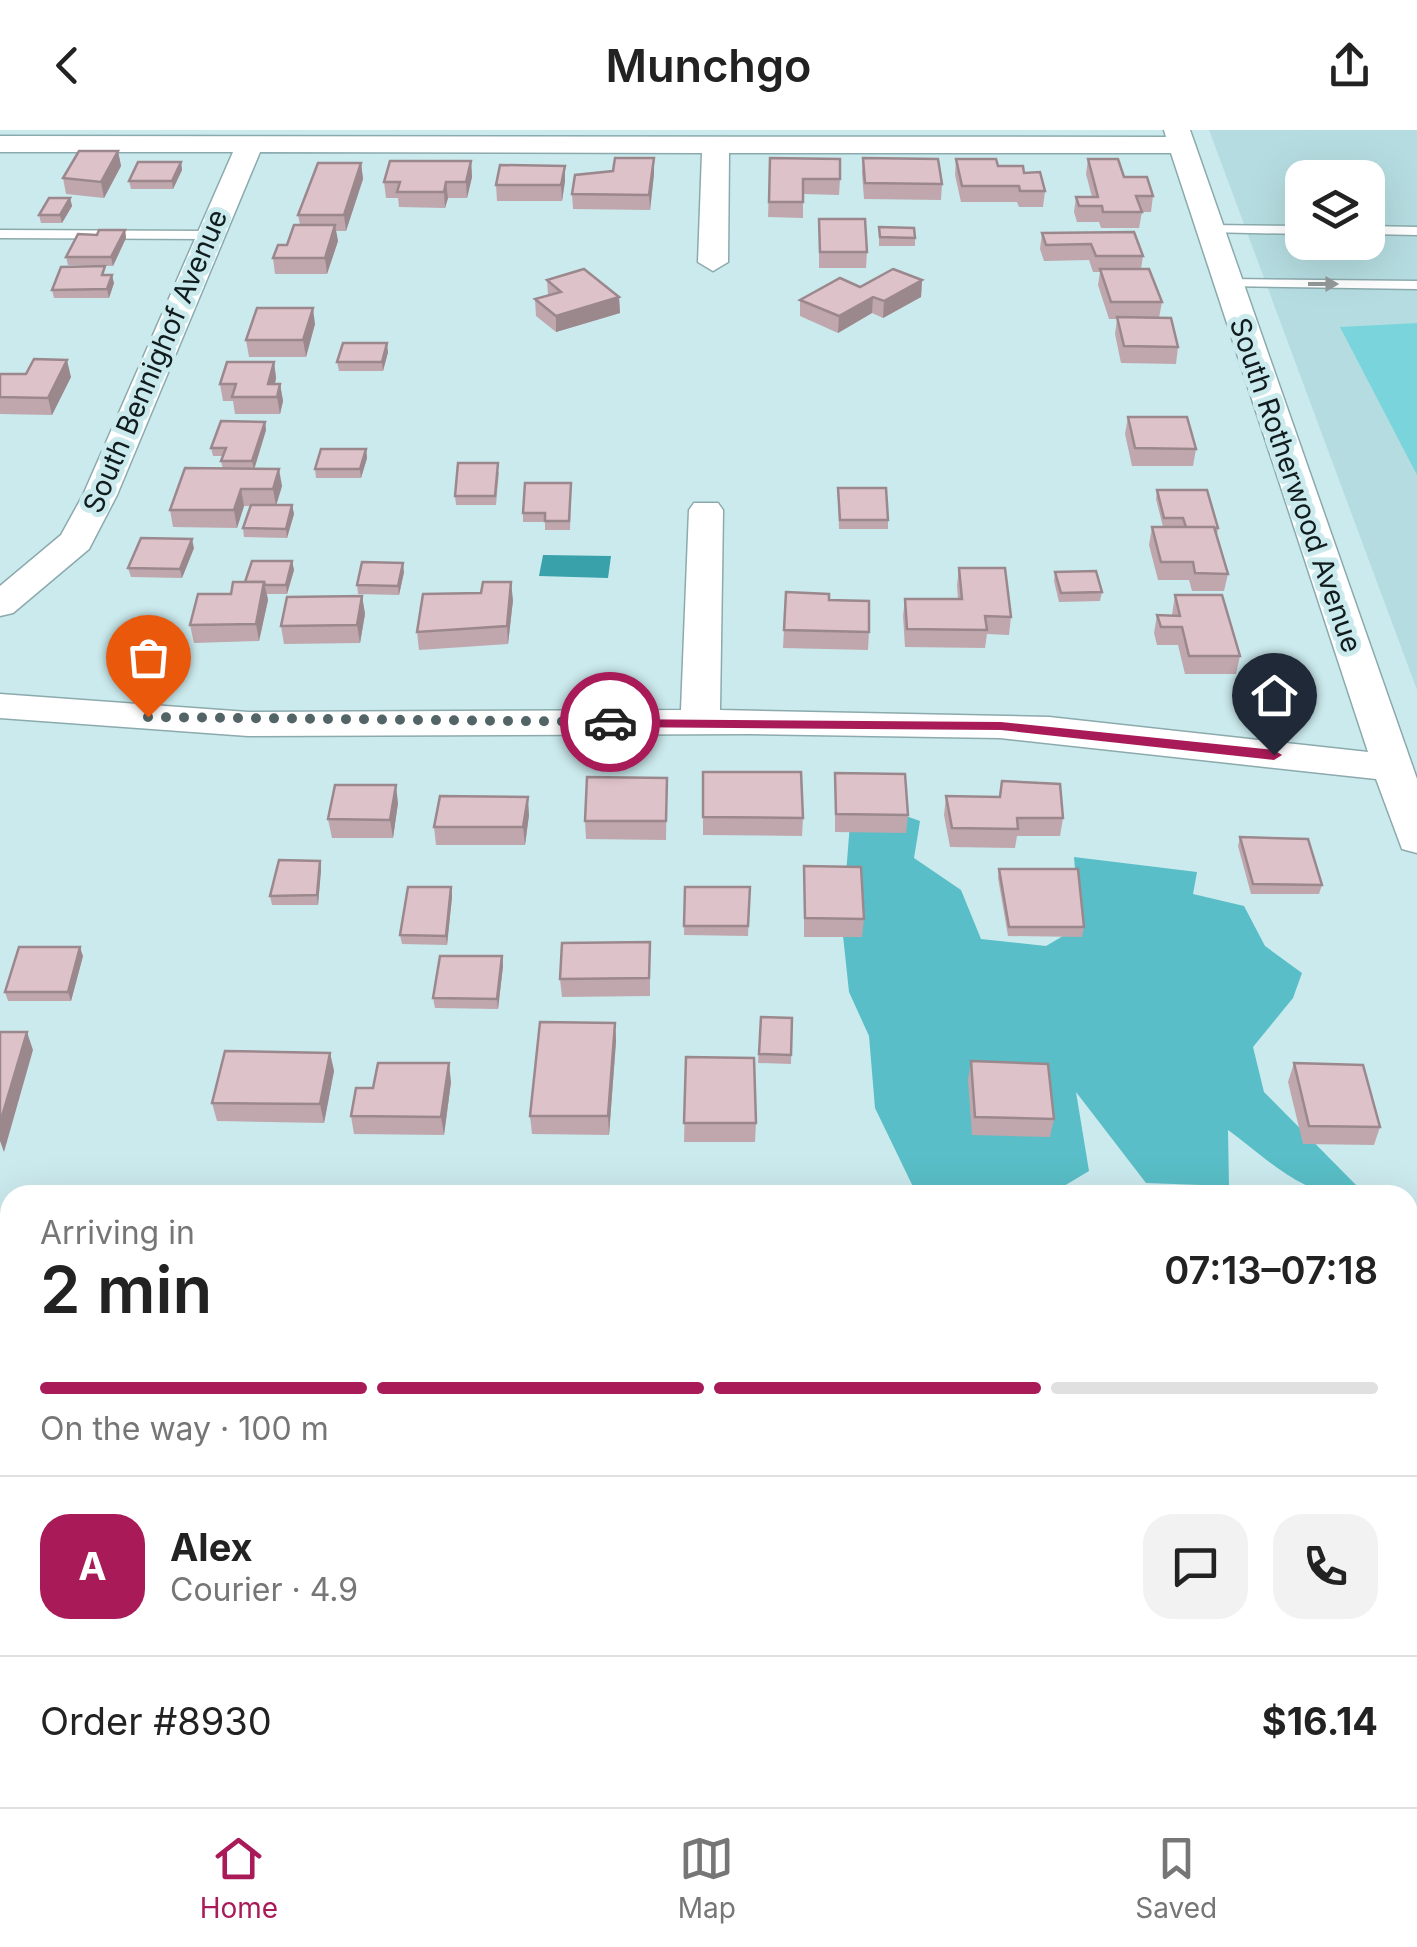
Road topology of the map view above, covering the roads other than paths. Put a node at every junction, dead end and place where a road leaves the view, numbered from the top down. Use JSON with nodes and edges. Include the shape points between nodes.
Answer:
{"nodes":[{"id":1,"x":1179,"y":138,"type":"edge"},
{"id":2,"x":0,"y":144,"type":"edge"},
{"id":3,"x":250,"y":144,"type":"junction"},
{"id":4,"x":716,"y":144,"type":"junction"},
{"id":5,"x":1210,"y":229,"type":"junction"},
{"id":6,"x":1285,"y":230,"type":"edge"},
{"id":7,"x":1385,"y":230,"type":"edge"},
{"id":8,"x":1417,"y":231,"type":"edge"},
{"id":9,"x":0,"y":234,"type":"edge"},
{"id":10,"x":207,"y":236,"type":"junction"},
{"id":11,"x":713,"y":262,"type":"dead end"},
{"id":12,"x":1228,"y":283,"type":"junction"},
{"id":13,"x":1417,"y":284,"type":"edge"},
{"id":14,"x":706,"y":510,"type":"dead end"},
{"id":15,"x":0,"y":606,"type":"edge"},
{"id":16,"x":0,"y":706,"type":"edge"},
{"id":17,"x":700,"y":722,"type":"junction"},
{"id":18,"x":1391,"y":768,"type":"junction"},
{"id":19,"x":1414,"y":818,"type":"edge"}],
"edges":[{"from":1,"to":4,"type":"street"},
{"from":1,"to":5,"type":"street","name":"South Rotherwood Avenue"},
{"from":2,"to":3,"type":"street"},
{"from":3,"to":4,"type":"street"},
{"from":3,"to":10,"type":"street","name":"South Bennighof Avenue"},
{"from":4,"to":11,"type":"street"},
{"from":5,"to":6,"type":"lane"},
{"from":5,"to":12,"type":"street","name":"South Rotherwood Avenue"},
{"from":7,"to":8,"type":"lane"},
{"from":9,"to":10,"type":"lane"},
{"from":10,"to":15,"type":"street","name":"South Bennighof Avenue","via":[[76,541]]},
{"from":12,"to":13,"type":"lane","one_way":true},
{"from":12,"to":18,"type":"street","name":"South Rotherwood Avenue"},
{"from":14,"to":17,"type":"street"},
{"from":16,"to":17,"type":"street","via":[[305,722]]},
{"from":17,"to":18,"type":"street","via":[[1001,726]]},
{"from":18,"to":19,"type":"street","name":"South Rotherwood Avenue"}]}
